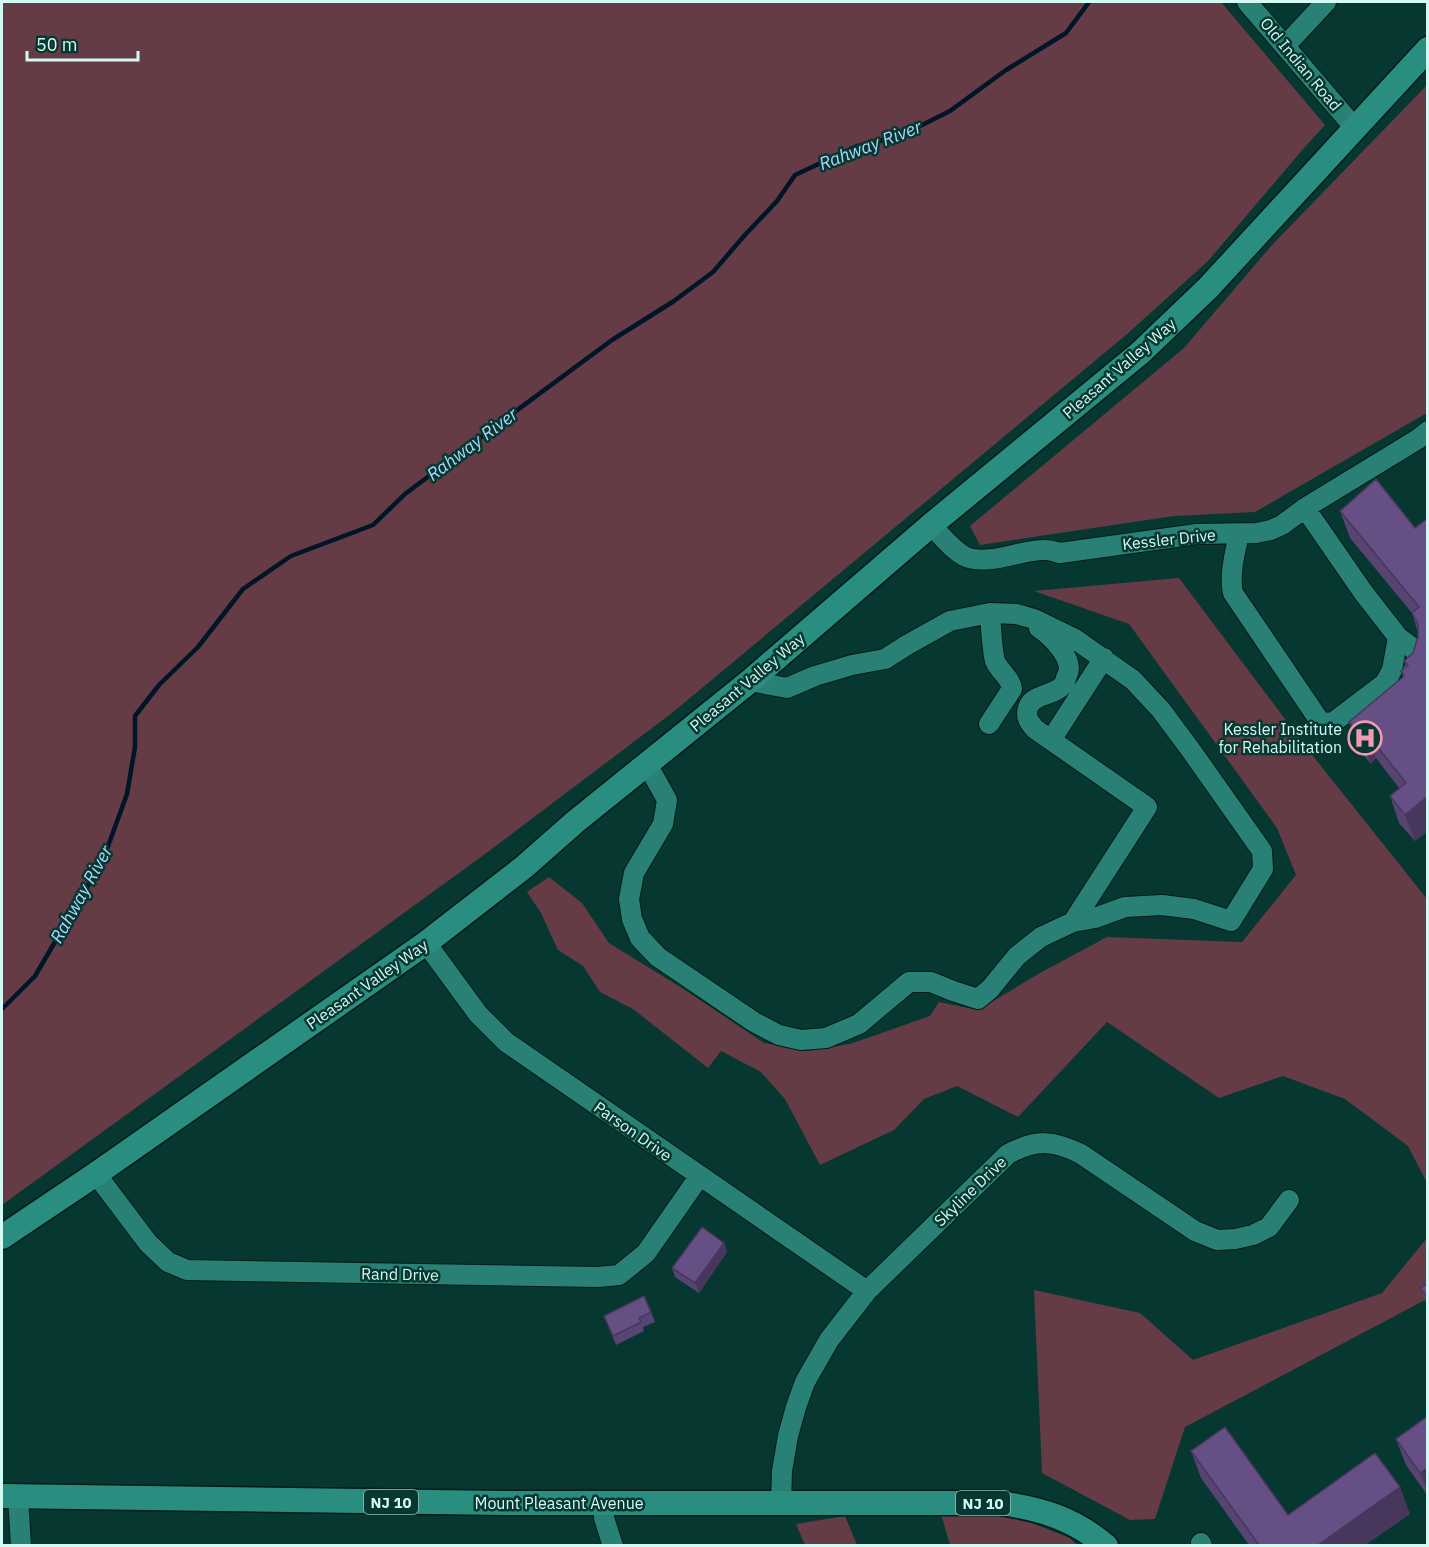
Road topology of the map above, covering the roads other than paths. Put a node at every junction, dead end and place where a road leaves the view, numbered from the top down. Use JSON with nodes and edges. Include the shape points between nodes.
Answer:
{"nodes":[{"id":1,"x":1247,"y":2,"type":"edge"},
{"id":2,"x":1326,"y":2,"type":"edge"},
{"id":3,"x":1285,"y":46,"type":"junction"},
{"id":4,"x":1428,"y":49,"type":"edge"},
{"id":5,"x":1354,"y":127,"type":"junction"},
{"id":6,"x":1428,"y":431,"type":"edge"},
{"id":7,"x":1305,"y":508,"type":"junction"},
{"id":8,"x":931,"y":525,"type":"junction"},
{"id":9,"x":1239,"y":534,"type":"junction"},
{"id":10,"x":990,"y":613,"type":"junction"},
{"id":11,"x":1017,"y":614,"type":"junction"},
{"id":12,"x":1104,"y":658,"type":"junction"},
{"id":13,"x":750,"y":681,"type":"junction"},
{"id":14,"x":989,"y":724,"type":"dead end"},
{"id":15,"x":1051,"y":740,"type":"junction"},
{"id":16,"x":648,"y":764,"type":"junction"},
{"id":17,"x":1072,"y":922,"type":"junction"},
{"id":18,"x":426,"y":943,"type":"junction"},
{"id":19,"x":96,"y":1174,"type":"junction"},
{"id":20,"x":699,"y":1177,"type":"junction"},
{"id":21,"x":1289,"y":1200,"type":"dead end"},
{"id":22,"x":2,"y":1237,"type":"edge"},
{"id":23,"x":867,"y":1291,"type":"junction"},
{"id":24,"x":10,"y":1496,"type":"edge"},
{"id":25,"x":604,"y":1504,"type":"junction"},
{"id":26,"x":781,"y":1504,"type":"junction"},
{"id":27,"x":21,"y":1545,"type":"edge"},
{"id":28,"x":612,"y":1545,"type":"edge"},
{"id":29,"x":1106,"y":1545,"type":"edge"}],
"edges":[{"from":1,"to":3,"type":"street","name":"Old Indian Road"},
{"from":2,"to":3,"type":"street"},
{"from":3,"to":5,"type":"street","name":"Old Indian Road"},
{"from":4,"to":5,"type":"main road","name":"Pleasant Valley Way"},
{"from":5,"to":8,"type":"main road","name":"Pleasant Valley Way","via":[[1208,288],[1140,353]]},
{"from":6,"to":7,"type":"street","name":"Kessler Drive"},
{"from":7,"to":9,"type":"street","name":"Kessler Drive","via":[[1271,530]]},
{"from":7,"to":9,"type":"street","via":[[1398,637],[1392,670],[1385,683],[1330,723],[1318,720],[1233,593],[1232,572]]},
{"from":8,"to":9,"type":"street","name":"Kessler Drive","via":[[955,549],[977,559],[1047,550],[1060,553],[1197,534]]},
{"from":8,"to":13,"type":"main road","name":"Pleasant Valley Way"},
{"from":10,"to":11,"type":"street"},
{"from":10,"to":13,"type":"street","via":[[950,621],[885,659],[852,665],[788,688]]},
{"from":10,"to":14,"type":"street","via":[[995,660],[1012,683],[1012,689]]},
{"from":11,"to":12,"type":"street","via":[[1075,639]]},
{"from":11,"to":15,"type":"street","via":[[1045,632],[1062,650],[1069,668],[1065,685],[1029,704],[1029,722]]},
{"from":12,"to":15,"type":"street"},
{"from":12,"to":17,"type":"street","via":[[1161,710],[1262,851],[1263,869],[1231,921],[1194,909],[1162,905],[1125,907]]},
{"from":13,"to":16,"type":"main road","name":"Pleasant Valley Way"},
{"from":15,"to":17,"type":"street","via":[[1147,807]]},
{"from":16,"to":17,"type":"street","via":[[667,800],[663,824],[634,873],[629,899],[640,938],[658,957],[779,1035],[801,1041],[826,1038],[859,1024],[909,982],[931,982],[978,999],[1041,936]]},
{"from":16,"to":18,"type":"main road","name":"Pleasant Valley Way"},
{"from":18,"to":19,"type":"main road","name":"Pleasant Valley Way"},
{"from":18,"to":20,"type":"street","name":"Parson Drive","via":[[478,1014],[506,1042]]},
{"from":19,"to":20,"type":"street","name":"Rand Drive","via":[[148,1243],[168,1262],[187,1270],[598,1277],[619,1275],[646,1253]]},
{"from":19,"to":22,"type":"main road","name":"Pleasant Valley Way"},
{"from":20,"to":23,"type":"street","name":"Parson Drive"},
{"from":21,"to":23,"type":"street","name":"Skyline Drive","via":[[1269,1227],[1253,1235],[1217,1240],[1196,1231],[1081,1155],[1064,1146],[1037,1143],[1008,1154]]},
{"from":23,"to":26,"type":"street","name":"Skyline Drive","via":[[829,1340],[805,1382],[788,1436]]},
{"from":24,"to":25,"type":"main road","name":"Mount Pleasant Avenue","number":"NJ 10"},
{"from":24,"to":27,"type":"street"},
{"from":25,"to":26,"type":"main road","name":"Mount Pleasant Avenue","number":"NJ 10"},
{"from":25,"to":28,"type":"street"},
{"from":26,"to":29,"type":"main road","name":"Mount Pleasant Avenue","number":"NJ 10","via":[[1000,1503],[1055,1515]]}]}
